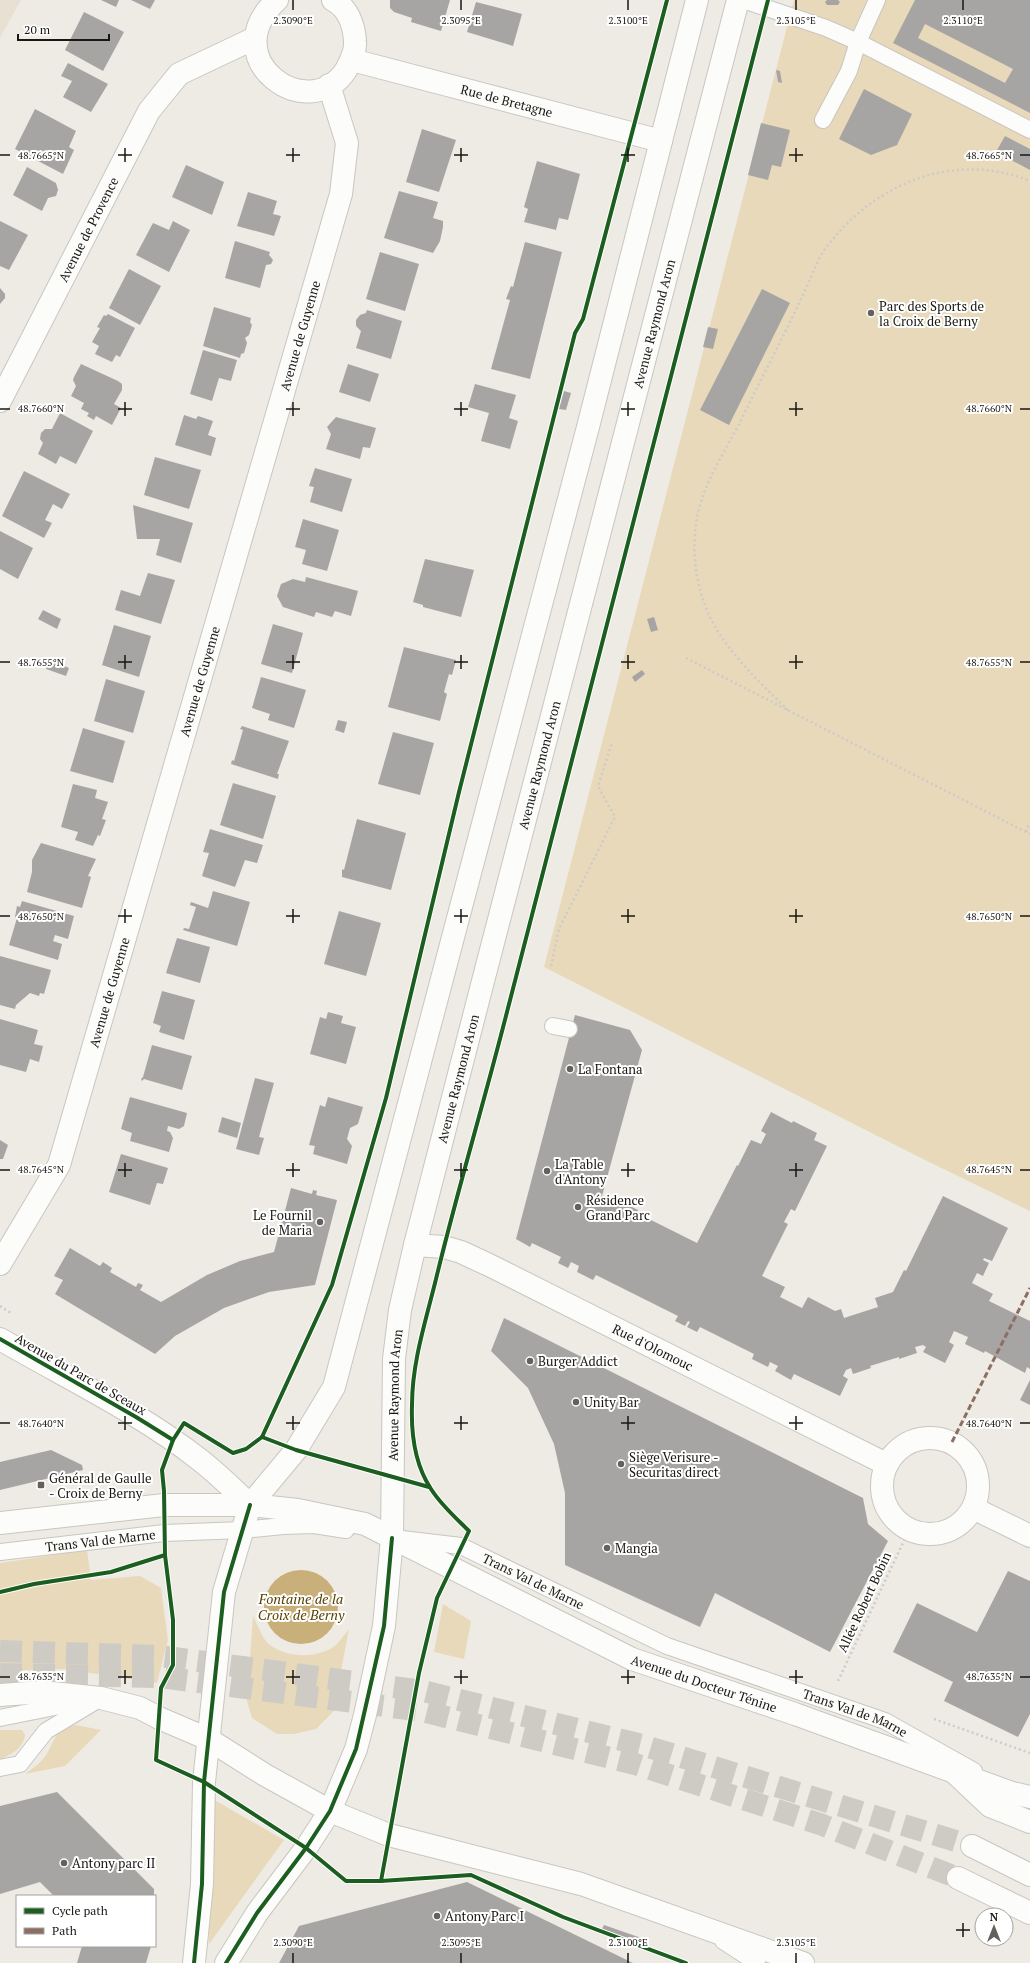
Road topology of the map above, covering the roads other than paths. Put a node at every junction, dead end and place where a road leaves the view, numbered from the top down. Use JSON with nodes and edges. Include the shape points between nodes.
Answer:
{"nodes":[{"id":1,"x":277,"y":0,"type":"edge"},
{"id":2,"x":333,"y":0,"type":"edge"},
{"id":3,"x":697,"y":0,"type":"edge"},
{"id":4,"x":738,"y":0,"type":"edge"},
{"id":5,"x":743,"y":0,"type":"edge"},
{"id":6,"x":877,"y":0,"type":"edge"},
{"id":7,"x":255,"y":38,"type":"junction"},
{"id":8,"x":858,"y":42,"type":"junction"},
{"id":9,"x":352,"y":60,"type":"junction"},
{"id":10,"x":330,"y":85,"type":"junction"},
{"id":11,"x":823,"y":120,"type":"dead end"},
{"id":12,"x":1030,"y":130,"type":"edge"},
{"id":13,"x":661,"y":141,"type":"junction"},
{"id":14,"x":0,"y":401,"type":"edge"},
{"id":15,"x":553,"y":1026,"type":"dead end"},
{"id":16,"x":569,"y":1029,"type":"dead end"},
{"id":17,"x":415,"y":1245,"type":"junction"},
{"id":18,"x":0,"y":1264,"type":"edge"},
{"id":19,"x":0,"y":1339,"type":"edge"},
{"id":20,"x":886,"y":1464,"type":"junction"},
{"id":21,"x":250,"y":1505,"type":"junction"},
{"id":22,"x":973,"y":1508,"type":"junction"},
{"id":23,"x":0,"y":1523,"type":"edge"},
{"id":24,"x":243,"y":1530,"type":"junction"},
{"id":25,"x":1030,"y":1536,"type":"edge"},
{"id":26,"x":392,"y":1538,"type":"junction"},
{"id":27,"x":0,"y":1552,"type":"edge"},
{"id":28,"x":0,"y":1695,"type":"edge"},
{"id":29,"x":101,"y":1698,"type":"junction"},
{"id":30,"x":0,"y":1718,"type":"edge"},
{"id":31,"x":208,"y":1739,"type":"junction"},
{"id":32,"x":0,"y":1768,"type":"edge"},
{"id":33,"x":956,"y":1773,"type":"junction"},
{"id":34,"x":1024,"y":1797,"type":"edge"},
{"id":35,"x":330,"y":1811,"type":"junction"},
{"id":36,"x":1030,"y":1822,"type":"edge"},
{"id":37,"x":972,"y":1846,"type":"tunnel mouth"},
{"id":38,"x":1030,"y":1874,"type":"edge"},
{"id":39,"x":958,"y":1878,"type":"tunnel mouth"},
{"id":40,"x":1030,"y":1913,"type":"edge"},
{"id":41,"x":699,"y":1924,"type":"junction"},
{"id":42,"x":194,"y":1963,"type":"edge"},
{"id":43,"x":226,"y":1963,"type":"edge"},
{"id":44,"x":757,"y":1963,"type":"edge"},
{"id":45,"x":803,"y":1963,"type":"edge"}],
"edges":[{"from":1,"to":7,"type":"main road","via":[[266,10]]},
{"from":2,"to":9,"type":"main road","via":[[348,14],[354,29],[355,45]]},
{"from":3,"to":13,"type":"main road"},
{"from":4,"to":17,"type":"main road","name":"Avenue Raymond Aron"},
{"from":5,"to":8,"type":"lane","via":[[826,28]]},
{"from":6,"to":8,"type":"lane"},
{"from":7,"to":10,"type":"main road","via":[[262,67],[272,79],[285,87],[300,91]]},
{"from":7,"to":14,"type":"main road","name":"Avenue de Provence","via":[[179,74],[149,111]]},
{"from":8,"to":11,"type":"lane","via":[[849,71]]},
{"from":8,"to":12,"type":"lane"},
{"from":9,"to":10,"type":"main road","via":[[342,75]]},
{"from":9,"to":13,"type":"main road","name":"Rue de Bretagne"},
{"from":10,"to":18,"type":"main road","name":"Avenue de Guyenne","via":[[347,143],[341,194],[59,1165]]},
{"from":13,"to":21,"type":"main road","via":[[334,1387],[296,1450]]},
{"from":15,"to":16,"type":"lane"},
{"from":17,"to":20,"type":"main road","name":"Rue d'Olomouc","via":[[444,1247],[489,1265]]},
{"from":17,"to":26,"type":"main road","name":"Avenue Raymond Aron","via":[[400,1310],[394,1359]]},
{"from":19,"to":21,"type":"main road","name":"Avenue du Parc de Sceaux","via":[[172,1440],[201,1461]]},
{"from":20,"to":22,"type":"main road","via":[[881,1478],[886,1509],[908,1530],[938,1534],[952,1529],[964,1520]]},
{"from":20,"to":22,"type":"main road","via":[[895,1452],[908,1442],[922,1438],[937,1438],[952,1442],[964,1452],[976,1471],[978,1494]]},
{"from":21,"to":23,"type":"main road","name":"Avenue du Docteur Ténine","via":[[164,1505]]},
{"from":21,"to":24,"type":"main road"},
{"from":21,"to":26,"type":"main road","name":"Avenue du Docteur Ténine","via":[[298,1510],[365,1524]]},
{"from":22,"to":25,"type":"main road"},
{"from":24,"to":26,"type":"lane","name":"Trans Val de Marne","via":[[314,1525]]},
{"from":24,"to":27,"type":"lane","name":"Trans Val de Marne","via":[[164,1533]]},
{"from":24,"to":31,"type":"main road","via":[[224,1592]]},
{"from":26,"to":33,"type":"main road","name":"Avenue du Docteur Ténine","via":[[632,1658]]},
{"from":26,"to":34,"type":"lane","name":"Trans Val de Marne","via":[[461,1546],[667,1646],[885,1721]]},
{"from":26,"to":35,"type":"main road","name":"Avenue Raymond Aron","via":[[384,1626],[365,1715],[356,1749]]},
{"from":28,"to":29,"type":"main road","via":[[42,1692]]},
{"from":29,"to":30,"type":"lane"},
{"from":29,"to":31,"type":"main road","via":[[140,1708]]},
{"from":29,"to":32,"type":"lane","via":[[46,1731],[20,1764]]},
{"from":31,"to":35,"type":"main road","via":[[265,1775]]},
{"from":31,"to":42,"type":"main road","via":[[204,1782],[202,1884]]},
{"from":33,"to":34,"type":"main road","name":"Avenue du Docteur Ténine"},
{"from":33,"to":36,"type":"main road","via":[[990,1806]]},
{"from":35,"to":41,"type":"main road","via":[[390,1835],[581,1884]]},
{"from":35,"to":43,"type":"main road","name":"Avenue Raymond Aron","via":[[306,1848],[257,1913]]},
{"from":37,"to":38,"type":"main road"},
{"from":39,"to":40,"type":"main road"},
{"from":41,"to":44,"type":"lane"},
{"from":41,"to":45,"type":"main road"}]}
